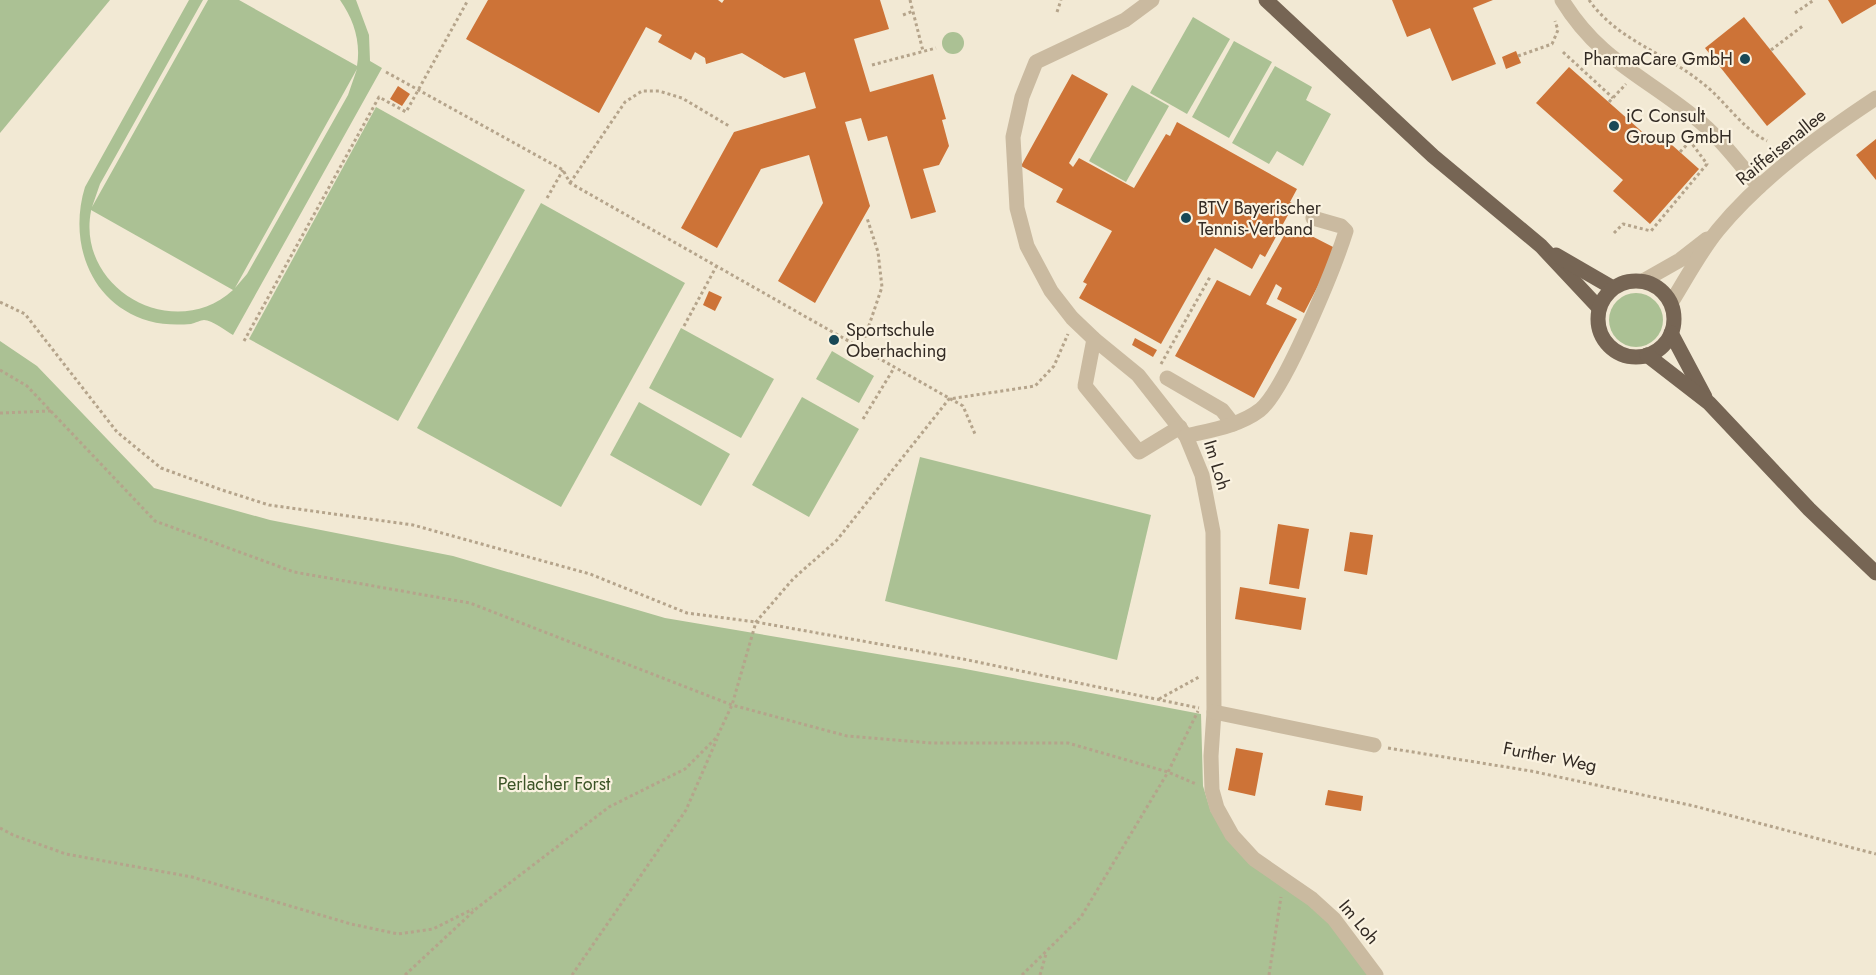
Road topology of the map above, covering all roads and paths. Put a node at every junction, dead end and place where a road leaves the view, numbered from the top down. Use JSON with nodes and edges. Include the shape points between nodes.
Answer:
{"nodes":[{"id":1,"x":468,"y":0,"type":"edge"},
{"id":2,"x":910,"y":0,"type":"edge"},
{"id":3,"x":1061,"y":0,"type":"edge"},
{"id":4,"x":1152,"y":0,"type":"edge"},
{"id":5,"x":1266,"y":0,"type":"edge"},
{"id":6,"x":1562,"y":0,"type":"edge"},
{"id":7,"x":1589,"y":0,"type":"edge"},
{"id":8,"x":1814,"y":0,"type":"edge"},
{"id":9,"x":913,"y":11,"type":"junction"},
{"id":10,"x":1057,"y":12,"type":"dead end"},
{"id":11,"x":1795,"y":13,"type":"dead end"},
{"id":12,"x":903,"y":15,"type":"dead end"},
{"id":13,"x":1555,"y":21,"type":"dead end"},
{"id":14,"x":1804,"y":25,"type":"dead end"},
{"id":15,"x":936,"y":48,"type":"dead end"},
{"id":16,"x":1771,"y":50,"type":"dead end"},
{"id":17,"x":923,"y":51,"type":"junction"},
{"id":18,"x":1563,"y":51,"type":"dead end"},
{"id":19,"x":1518,"y":56,"type":"dead end"},
{"id":20,"x":872,"y":65,"type":"dead end"},
{"id":21,"x":386,"y":72,"type":"dead end"},
{"id":22,"x":1634,"y":75,"type":"junction"},
{"id":23,"x":418,"y":90,"type":"junction"},
{"id":24,"x":1613,"y":98,"type":"junction"},
{"id":25,"x":1876,"y":98,"type":"edge"},
{"id":26,"x":1609,"y":102,"type":"dead end"},
{"id":27,"x":729,"y":126,"type":"dead end"},
{"id":28,"x":1704,"y":126,"type":"junction"},
{"id":29,"x":1690,"y":141,"type":"junction"},
{"id":30,"x":1767,"y":141,"type":"dead end"},
{"id":31,"x":1680,"y":152,"type":"dead end"},
{"id":32,"x":563,"y":170,"type":"junction"},
{"id":33,"x":570,"y":183,"type":"junction"},
{"id":34,"x":1758,"y":188,"type":"junction"},
{"id":35,"x":547,"y":198,"type":"dead end"},
{"id":36,"x":867,"y":218,"type":"dead end"},
{"id":37,"x":1313,"y":218,"type":"dead end"},
{"id":38,"x":1717,"y":231,"type":"junction"},
{"id":39,"x":1614,"y":234,"type":"dead end"},
{"id":40,"x":1540,"y":246,"type":"junction"},
{"id":41,"x":716,"y":267,"type":"junction"},
{"id":42,"x":1210,"y":277,"type":"dead end"},
{"id":43,"x":1643,"y":281,"type":"junction"},
{"id":44,"x":1613,"y":288,"type":"junction"},
{"id":45,"x":0,"y":302,"type":"edge"},
{"id":46,"x":1671,"y":303,"type":"junction"},
{"id":47,"x":1599,"y":308,"type":"junction"},
{"id":48,"x":1072,"y":318,"type":"junction"},
{"id":49,"x":684,"y":326,"type":"dead end"},
{"id":50,"x":1671,"y":333,"type":"junction"},
{"id":51,"x":1094,"y":339,"type":"junction"},
{"id":52,"x":244,"y":341,"type":"dead end"},
{"id":53,"x":861,"y":349,"type":"junction"},
{"id":54,"x":1167,"y":352,"type":"dead end"},
{"id":55,"x":1647,"y":355,"type":"junction"},
{"id":56,"x":894,"y":368,"type":"junction"},
{"id":57,"x":0,"y":370,"type":"edge"},
{"id":58,"x":1167,"y":378,"type":"dead end"},
{"id":59,"x":949,"y":399,"type":"junction"},
{"id":60,"x":1709,"y":403,"type":"junction"},
{"id":61,"x":51,"y":411,"type":"junction"},
{"id":62,"x":0,"y":413,"type":"edge"},
{"id":63,"x":863,"y":419,"type":"dead end"},
{"id":64,"x":1233,"y":424,"type":"junction"},
{"id":65,"x":1183,"y":432,"type":"junction"},
{"id":66,"x":975,"y":434,"type":"dead end"},
{"id":67,"x":1876,"y":573,"type":"edge"},
{"id":68,"x":756,"y":622,"type":"junction"},
{"id":69,"x":1214,"y":659,"type":"junction"},
{"id":70,"x":1159,"y":699,"type":"junction"},
{"id":71,"x":732,"y":705,"type":"junction"},
{"id":72,"x":1207,"y":710,"type":"junction"},
{"id":73,"x":1374,"y":746,"type":"joint"},
{"id":74,"x":1168,"y":772,"type":"junction"},
{"id":75,"x":1212,"y":790,"type":"junction"},
{"id":76,"x":0,"y":828,"type":"edge"},
{"id":77,"x":1876,"y":854,"type":"edge"},
{"id":78,"x":1283,"y":880,"type":"junction"},
{"id":79,"x":477,"y":908,"type":"junction"},
{"id":80,"x":1047,"y":951,"type":"junction"},
{"id":81,"x":405,"y":975,"type":"edge"},
{"id":82,"x":572,"y":975,"type":"edge"},
{"id":83,"x":1022,"y":975,"type":"edge"},
{"id":84,"x":1040,"y":975,"type":"edge"},
{"id":85,"x":1269,"y":975,"type":"edge"},
{"id":86,"x":1376,"y":975,"type":"edge"}],
"edges":[{"from":1,"to":23,"type":"path"},
{"from":2,"to":9,"type":"path"},
{"from":3,"to":10,"type":"path"},
{"from":4,"to":48,"type":"street","name":"Im Loh","via":[[1125,20],[1036,62],[1022,97],[1013,137],[1021,230],[1051,291]]},
{"from":5,"to":40,"type":"main road","via":[[1433,156]]},
{"from":6,"to":22,"type":"street","via":[[1582,31]]},
{"from":7,"to":30,"type":"path","via":[[1641,46],[1699,80],[1755,135]]},
{"from":8,"to":11,"type":"path"},
{"from":9,"to":12,"type":"path"},
{"from":9,"to":17,"type":"path"},
{"from":13,"to":19,"type":"path","via":[[1558,30],[1552,44]]},
{"from":14,"to":16,"type":"path"},
{"from":15,"to":17,"type":"path"},
{"from":17,"to":20,"type":"path"},
{"from":18,"to":24,"type":"path"},
{"from":21,"to":23,"type":"path"},
{"from":22,"to":24,"type":"path"},
{"from":22,"to":28,"type":"street"},
{"from":23,"to":32,"type":"path"},
{"from":23,"to":52,"type":"path","via":[[406,112],[379,97]]},
{"from":24,"to":26,"type":"path"},
{"from":25,"to":34,"type":"street","name":"Raiffeisenallee"},
{"from":27,"to":33,"type":"path","via":[[682,98],[642,91],[625,102]]},
{"from":28,"to":29,"type":"path"},
{"from":28,"to":34,"type":"street"},
{"from":29,"to":31,"type":"path"},
{"from":29,"to":39,"type":"path","via":[[1707,164],[1651,231],[1623,224]]},
{"from":32,"to":33,"type":"path"},
{"from":32,"to":35,"type":"path"},
{"from":33,"to":41,"type":"path"},
{"from":34,"to":38,"type":"street","name":"Raiffeisenallee"},
{"from":36,"to":53,"type":"path","via":[[878,252],[882,286]]},
{"from":37,"to":64,"type":"street","via":[[1346,231],[1340,249],[1273,395],[1262,409]]},
{"from":38,"to":43,"type":"street","name":"Raiffeisenallee","via":[[1680,260]]},
{"from":38,"to":46,"type":"street","name":"Raiffeisenallee"},
{"from":40,"to":44,"type":"main road"},
{"from":40,"to":47,"type":"main road"},
{"from":41,"to":49,"type":"path"},
{"from":41,"to":53,"type":"path"},
{"from":42,"to":54,"type":"path"},
{"from":43,"to":44,"type":"main road"},
{"from":43,"to":46,"type":"main road","via":[[1660,289]]},
{"from":44,"to":47,"type":"main road"},
{"from":45,"to":68,"type":"path","via":[[25,314],[117,432],[161,468],[269,505],[413,525],[590,574],[687,613]]},
{"from":46,"to":50,"type":"main road"},
{"from":47,"to":55,"type":"main road","via":[[1599,328],[1609,346],[1627,356]]},
{"from":48,"to":51,"type":"street","name":"Im Loh"},
{"from":48,"to":59,"type":"path","via":[[1054,366],[1035,386]]},
{"from":50,"to":55,"type":"main road","via":[[1662,347]]},
{"from":50,"to":60,"type":"main road"},
{"from":51,"to":65,"type":"street","name":"Im Loh","via":[[1138,375]]},
{"from":51,"to":65,"type":"street","via":[[1085,387],[1138,452]]},
{"from":53,"to":56,"type":"path"},
{"from":55,"to":60,"type":"main road"},
{"from":56,"to":59,"type":"path"},
{"from":56,"to":63,"type":"path"},
{"from":57,"to":61,"type":"path","via":[[27,386]]},
{"from":58,"to":64,"type":"street","via":[[1222,410]]},
{"from":59,"to":66,"type":"path","via":[[963,406]]},
{"from":59,"to":68,"type":"path","via":[[837,540],[793,579]]},
{"from":60,"to":67,"type":"main road"},
{"from":61,"to":62,"type":"path"},
{"from":61,"to":71,"type":"path","via":[[154,520],[294,572],[470,603]]},
{"from":64,"to":65,"type":"street"},
{"from":65,"to":69,"type":"street","name":"Im Loh","via":[[1202,475],[1213,532]]},
{"from":68,"to":70,"type":"path"},
{"from":68,"to":71,"type":"path"},
{"from":69,"to":70,"type":"path","via":[[1199,677]]},
{"from":69,"to":72,"type":"street","name":"Im Loh"},
{"from":70,"to":72,"type":"path"},
{"from":71,"to":74,"type":"path","via":[[847,736],[932,743],[1068,743]]},
{"from":71,"to":79,"type":"path","via":[[717,737],[685,769],[609,807]]},
{"from":71,"to":82,"type":"path","via":[[686,810]]},
{"from":72,"to":73,"type":"street"},
{"from":72,"to":74,"type":"path"},
{"from":72,"to":75,"type":"street","name":"Im Loh"},
{"from":73,"to":77,"type":"path","name":"Further Weg","via":[[1531,771]]},
{"from":74,"to":75,"type":"path"},
{"from":74,"to":80,"type":"path","via":[[1081,918]]},
{"from":75,"to":78,"type":"street","name":"Im Loh","via":[[1232,835],[1254,859]]},
{"from":76,"to":79,"type":"path","via":[[66,854],[192,877],[398,934],[433,929]]},
{"from":78,"to":85,"type":"path"},
{"from":78,"to":86,"type":"street","name":"Im Loh","via":[[1334,919]]},
{"from":79,"to":81,"type":"path"},
{"from":80,"to":83,"type":"path"},
{"from":80,"to":84,"type":"path"}]}
